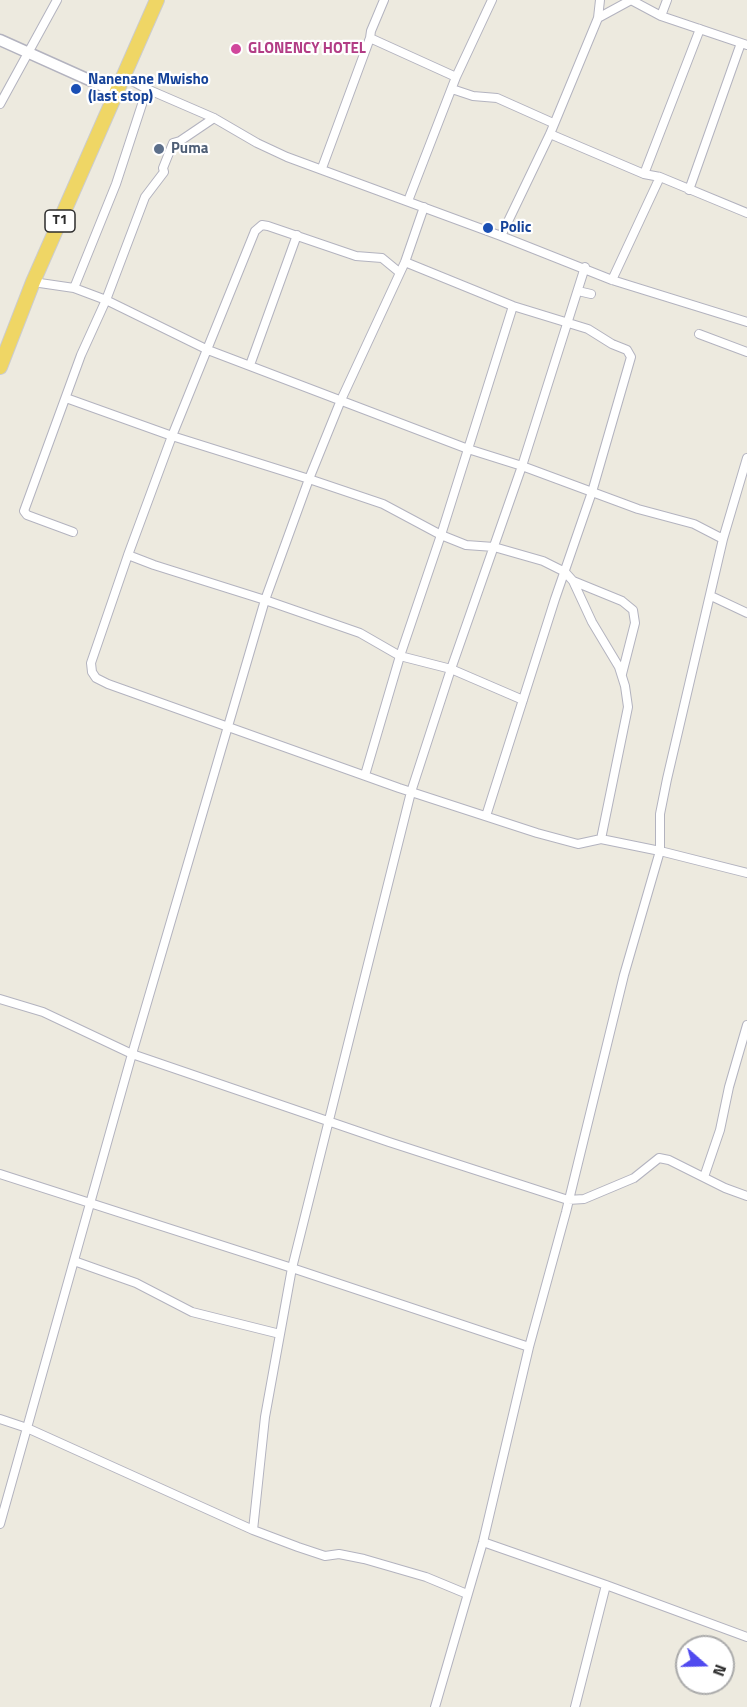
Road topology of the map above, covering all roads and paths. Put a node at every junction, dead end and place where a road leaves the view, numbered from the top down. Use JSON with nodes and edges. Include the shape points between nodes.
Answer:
{"nodes":[{"id":1,"x":57,"y":0,"type":"edge"},
{"id":2,"x":158,"y":0,"type":"edge"},
{"id":3,"x":384,"y":0,"type":"edge"},
{"id":4,"x":492,"y":0,"type":"edge"},
{"id":5,"x":600,"y":0,"type":"edge"},
{"id":6,"x":631,"y":0,"type":"edge"},
{"id":7,"x":667,"y":0,"type":"edge"},
{"id":8,"x":661,"y":16,"type":"junction"},
{"id":9,"x":597,"y":18,"type":"junction"},
{"id":10,"x":700,"y":29,"type":"junction"},
{"id":11,"x":370,"y":38,"type":"junction"},
{"id":12,"x":0,"y":40,"type":"edge"},
{"id":13,"x":744,"y":44,"type":"edge"},
{"id":14,"x":28,"y":52,"type":"junction"},
{"id":15,"x":123,"y":76,"type":"junction"},
{"id":16,"x":456,"y":77,"type":"junction"},
{"id":17,"x":147,"y":89,"type":"junction"},
{"id":18,"x":452,"y":89,"type":"junction"},
{"id":19,"x":116,"y":92,"type":"junction"},
{"id":20,"x":0,"y":104,"type":"edge"},
{"id":21,"x":214,"y":118,"type":"junction"},
{"id":22,"x":553,"y":123,"type":"junction"},
{"id":23,"x":550,"y":134,"type":"junction"},
{"id":24,"x":322,"y":168,"type":"junction"},
{"id":25,"x":644,"y":174,"type":"junction"},
{"id":26,"x":660,"y":177,"type":"junction"},
{"id":27,"x":689,"y":190,"type":"junction"},
{"id":28,"x":408,"y":201,"type":"junction"},
{"id":29,"x":424,"y":207,"type":"junction"},
{"id":30,"x":747,"y":213,"type":"edge"},
{"id":31,"x":297,"y":235,"type":"junction"},
{"id":32,"x":501,"y":236,"type":"junction"},
{"id":33,"x":405,"y":262,"type":"junction"},
{"id":34,"x":585,"y":267,"type":"junction"},
{"id":35,"x":399,"y":272,"type":"junction"},
{"id":36,"x":612,"y":280,"type":"junction"},
{"id":37,"x":33,"y":282,"type":"junction"},
{"id":38,"x":74,"y":288,"type":"junction"},
{"id":39,"x":578,"y":291,"type":"junction"},
{"id":40,"x":591,"y":294,"type":"dead end"},
{"id":41,"x":106,"y":300,"type":"junction"},
{"id":42,"x":513,"y":306,"type":"junction"},
{"id":43,"x":747,"y":322,"type":"edge"},
{"id":44,"x":566,"y":323,"type":"junction"},
{"id":45,"x":699,"y":334,"type":"dead end"},
{"id":46,"x":208,"y":350,"type":"junction"},
{"id":47,"x":747,"y":352,"type":"edge"},
{"id":48,"x":2,"y":358,"type":"edge"},
{"id":49,"x":250,"y":365,"type":"junction"},
{"id":50,"x":66,"y":398,"type":"junction"},
{"id":51,"x":341,"y":400,"type":"junction"},
{"id":52,"x":172,"y":436,"type":"junction"},
{"id":53,"x":468,"y":449,"type":"junction"},
{"id":54,"x":747,"y":458,"type":"edge"},
{"id":55,"x":522,"y":466,"type":"junction"},
{"id":56,"x":309,"y":479,"type":"junction"},
{"id":57,"x":592,"y":492,"type":"junction"},
{"id":58,"x":73,"y":532,"type":"dead end"},
{"id":59,"x":441,"y":535,"type":"junction"},
{"id":60,"x":723,"y":539,"type":"junction"},
{"id":61,"x":494,"y":547,"type":"junction"},
{"id":62,"x":128,"y":555,"type":"junction"},
{"id":63,"x":565,"y":572,"type":"junction"},
{"id":64,"x":573,"y":581,"type":"junction"},
{"id":65,"x":711,"y":596,"type":"junction"},
{"id":66,"x":265,"y":600,"type":"junction"},
{"id":67,"x":747,"y":613,"type":"edge"},
{"id":68,"x":400,"y":657,"type":"junction"},
{"id":69,"x":451,"y":669,"type":"junction"},
{"id":70,"x":622,"y":674,"type":"junction"},
{"id":71,"x":523,"y":700,"type":"junction"},
{"id":72,"x":228,"y":727,"type":"junction"},
{"id":73,"x":365,"y":775,"type":"junction"},
{"id":74,"x":411,"y":792,"type":"junction"},
{"id":75,"x":486,"y":816,"type":"junction"},
{"id":76,"x":601,"y":839,"type":"junction"},
{"id":77,"x":660,"y":851,"type":"junction"},
{"id":78,"x":747,"y":873,"type":"edge"},
{"id":79,"x":0,"y":999,"type":"edge"},
{"id":80,"x":747,"y":1025,"type":"edge"},
{"id":81,"x":132,"y":1054,"type":"junction"},
{"id":82,"x":330,"y":1121,"type":"junction"},
{"id":83,"x":0,"y":1174,"type":"edge"},
{"id":84,"x":704,"y":1176,"type":"junction"},
{"id":85,"x":747,"y":1196,"type":"edge"},
{"id":86,"x":568,"y":1200,"type":"junction"},
{"id":87,"x":90,"y":1202,"type":"junction"},
{"id":88,"x":74,"y":1261,"type":"junction"},
{"id":89,"x":292,"y":1268,"type":"junction"},
{"id":90,"x":280,"y":1334,"type":"junction"},
{"id":91,"x":529,"y":1347,"type":"junction"},
{"id":92,"x":0,"y":1419,"type":"edge"},
{"id":93,"x":27,"y":1428,"type":"junction"},
{"id":94,"x":0,"y":1524,"type":"edge"},
{"id":95,"x":253,"y":1530,"type":"junction"},
{"id":96,"x":483,"y":1542,"type":"junction"},
{"id":97,"x":606,"y":1585,"type":"junction"},
{"id":98,"x":467,"y":1594,"type":"junction"},
{"id":99,"x":747,"y":1638,"type":"edge"},
{"id":100,"x":435,"y":1707,"type":"edge"},
{"id":101,"x":575,"y":1707,"type":"edge"}],
"edges":[{"from":1,"to":14,"type":"street"},
{"from":2,"to":15,"type":"highway","number":"T1"},
{"from":3,"to":11,"type":"street"},
{"from":4,"to":16,"type":"street"},
{"from":5,"to":9,"type":"street"},
{"from":6,"to":8,"type":"street"},
{"from":6,"to":9,"type":"street"},
{"from":7,"to":8,"type":"street"},
{"from":8,"to":10,"type":"street"},
{"from":9,"to":22,"type":"street"},
{"from":10,"to":13,"type":"street"},
{"from":10,"to":25,"type":"street"},
{"from":11,"to":16,"type":"street"},
{"from":11,"to":24,"type":"street"},
{"from":12,"to":14,"type":"street"},
{"from":13,"to":27,"type":"street"},
{"from":14,"to":19,"type":"street"},
{"from":14,"to":20,"type":"street"},
{"from":15,"to":17,"type":"street"},
{"from":15,"to":19,"type":"highway","number":"T1"},
{"from":16,"to":18,"type":"street"},
{"from":17,"to":21,"type":"street"},
{"from":17,"to":38,"type":"street","via":[[116,184]]},
{"from":18,"to":22,"type":"street","via":[[497,98]]},
{"from":18,"to":28,"type":"street"},
{"from":19,"to":37,"type":"highway","number":"T1"},
{"from":21,"to":24,"type":"street","via":[[287,157]]},
{"from":21,"to":41,"type":"street","via":[[173,143],[164,172],[145,197]]},
{"from":22,"to":23,"type":"street"},
{"from":23,"to":25,"type":"street"},
{"from":23,"to":32,"type":"street"},
{"from":24,"to":28,"type":"street"},
{"from":25,"to":26,"type":"street"},
{"from":26,"to":27,"type":"street"},
{"from":26,"to":36,"type":"street"},
{"from":27,"to":30,"type":"street"},
{"from":28,"to":29,"type":"street"},
{"from":29,"to":32,"type":"street"},
{"from":29,"to":33,"type":"street"},
{"from":31,"to":35,"type":"street","via":[[356,256],[382,258]]},
{"from":31,"to":46,"type":"street","via":[[262,225],[255,231]]},
{"from":31,"to":49,"type":"street"},
{"from":32,"to":34,"type":"street"},
{"from":33,"to":35,"type":"street"},
{"from":33,"to":42,"type":"street"},
{"from":34,"to":36,"type":"street"},
{"from":34,"to":39,"type":"street"},
{"from":35,"to":51,"type":"street"},
{"from":36,"to":43,"type":"street"},
{"from":37,"to":38,"type":"street"},
{"from":37,"to":48,"type":"highway","number":"T1"},
{"from":38,"to":41,"type":"street"},
{"from":39,"to":40,"type":"street"},
{"from":39,"to":44,"type":"street"},
{"from":41,"to":46,"type":"street"},
{"from":41,"to":50,"type":"street"},
{"from":42,"to":44,"type":"street"},
{"from":42,"to":53,"type":"street"},
{"from":44,"to":55,"type":"street"},
{"from":44,"to":57,"type":"street","via":[[588,329],[627,350],[631,357]]},
{"from":45,"to":47,"type":"street"},
{"from":46,"to":49,"type":"street"},
{"from":46,"to":52,"type":"street"},
{"from":49,"to":51,"type":"street"},
{"from":50,"to":52,"type":"street"},
{"from":50,"to":58,"type":"street","via":[[24,513]]},
{"from":51,"to":53,"type":"street"},
{"from":51,"to":56,"type":"street"},
{"from":52,"to":56,"type":"street"},
{"from":52,"to":62,"type":"street"},
{"from":53,"to":55,"type":"street"},
{"from":53,"to":59,"type":"street"},
{"from":54,"to":60,"type":"street"},
{"from":55,"to":57,"type":"street"},
{"from":55,"to":61,"type":"street"},
{"from":56,"to":59,"type":"street","via":[[383,504]]},
{"from":56,"to":66,"type":"street"},
{"from":57,"to":60,"type":"street","via":[[694,524]]},
{"from":57,"to":63,"type":"street"},
{"from":59,"to":61,"type":"street","via":[[466,544]]},
{"from":59,"to":68,"type":"street"},
{"from":60,"to":65,"type":"street"},
{"from":61,"to":63,"type":"street","via":[[543,561]]},
{"from":61,"to":69,"type":"street"},
{"from":62,"to":66,"type":"street"},
{"from":62,"to":72,"type":"street","via":[[91,663],[92,672],[108,684]]},
{"from":63,"to":64,"type":"street"},
{"from":63,"to":71,"type":"street"},
{"from":64,"to":70,"type":"street"},
{"from":64,"to":70,"type":"street","via":[[622,601],[633,610],[635,623]]},
{"from":65,"to":67,"type":"street"},
{"from":65,"to":77,"type":"street","via":[[667,779],[660,814]]},
{"from":66,"to":68,"type":"street","via":[[360,633]]},
{"from":66,"to":72,"type":"street"},
{"from":68,"to":69,"type":"street"},
{"from":68,"to":73,"type":"street"},
{"from":69,"to":71,"type":"street"},
{"from":69,"to":74,"type":"street"},
{"from":70,"to":76,"type":"street","via":[[628,713]]},
{"from":71,"to":75,"type":"street"},
{"from":72,"to":73,"type":"street"},
{"from":72,"to":81,"type":"street"},
{"from":73,"to":74,"type":"street"},
{"from":74,"to":75,"type":"street"},
{"from":74,"to":82,"type":"street"},
{"from":75,"to":76,"type":"street","via":[[578,844]]},
{"from":76,"to":77,"type":"street"},
{"from":77,"to":78,"type":"street"},
{"from":77,"to":86,"type":"street","via":[[636,929]]},
{"from":79,"to":81,"type":"street","via":[[44,1012]]},
{"from":80,"to":84,"type":"street"},
{"from":81,"to":82,"type":"street"},
{"from":81,"to":87,"type":"street"},
{"from":82,"to":86,"type":"street"},
{"from":82,"to":89,"type":"street"},
{"from":83,"to":87,"type":"street"},
{"from":84,"to":85,"type":"street"},
{"from":84,"to":86,"type":"street","via":[[659,1158],[634,1178],[584,1199]]},
{"from":86,"to":91,"type":"street"},
{"from":87,"to":88,"type":"street"},
{"from":87,"to":89,"type":"street"},
{"from":88,"to":90,"type":"street","via":[[136,1283],[192,1312]]},
{"from":88,"to":93,"type":"street"},
{"from":89,"to":90,"type":"street"},
{"from":89,"to":91,"type":"street"},
{"from":90,"to":95,"type":"street","via":[[260,1454]]},
{"from":91,"to":96,"type":"street"},
{"from":92,"to":93,"type":"street"},
{"from":93,"to":94,"type":"street"},
{"from":93,"to":95,"type":"street"},
{"from":95,"to":98,"type":"street","via":[[325,1556],[339,1554],[411,1572]]},
{"from":96,"to":97,"type":"street"},
{"from":96,"to":98,"type":"street"},
{"from":97,"to":99,"type":"street"},
{"from":97,"to":101,"type":"street"},
{"from":98,"to":100,"type":"street"}]}
